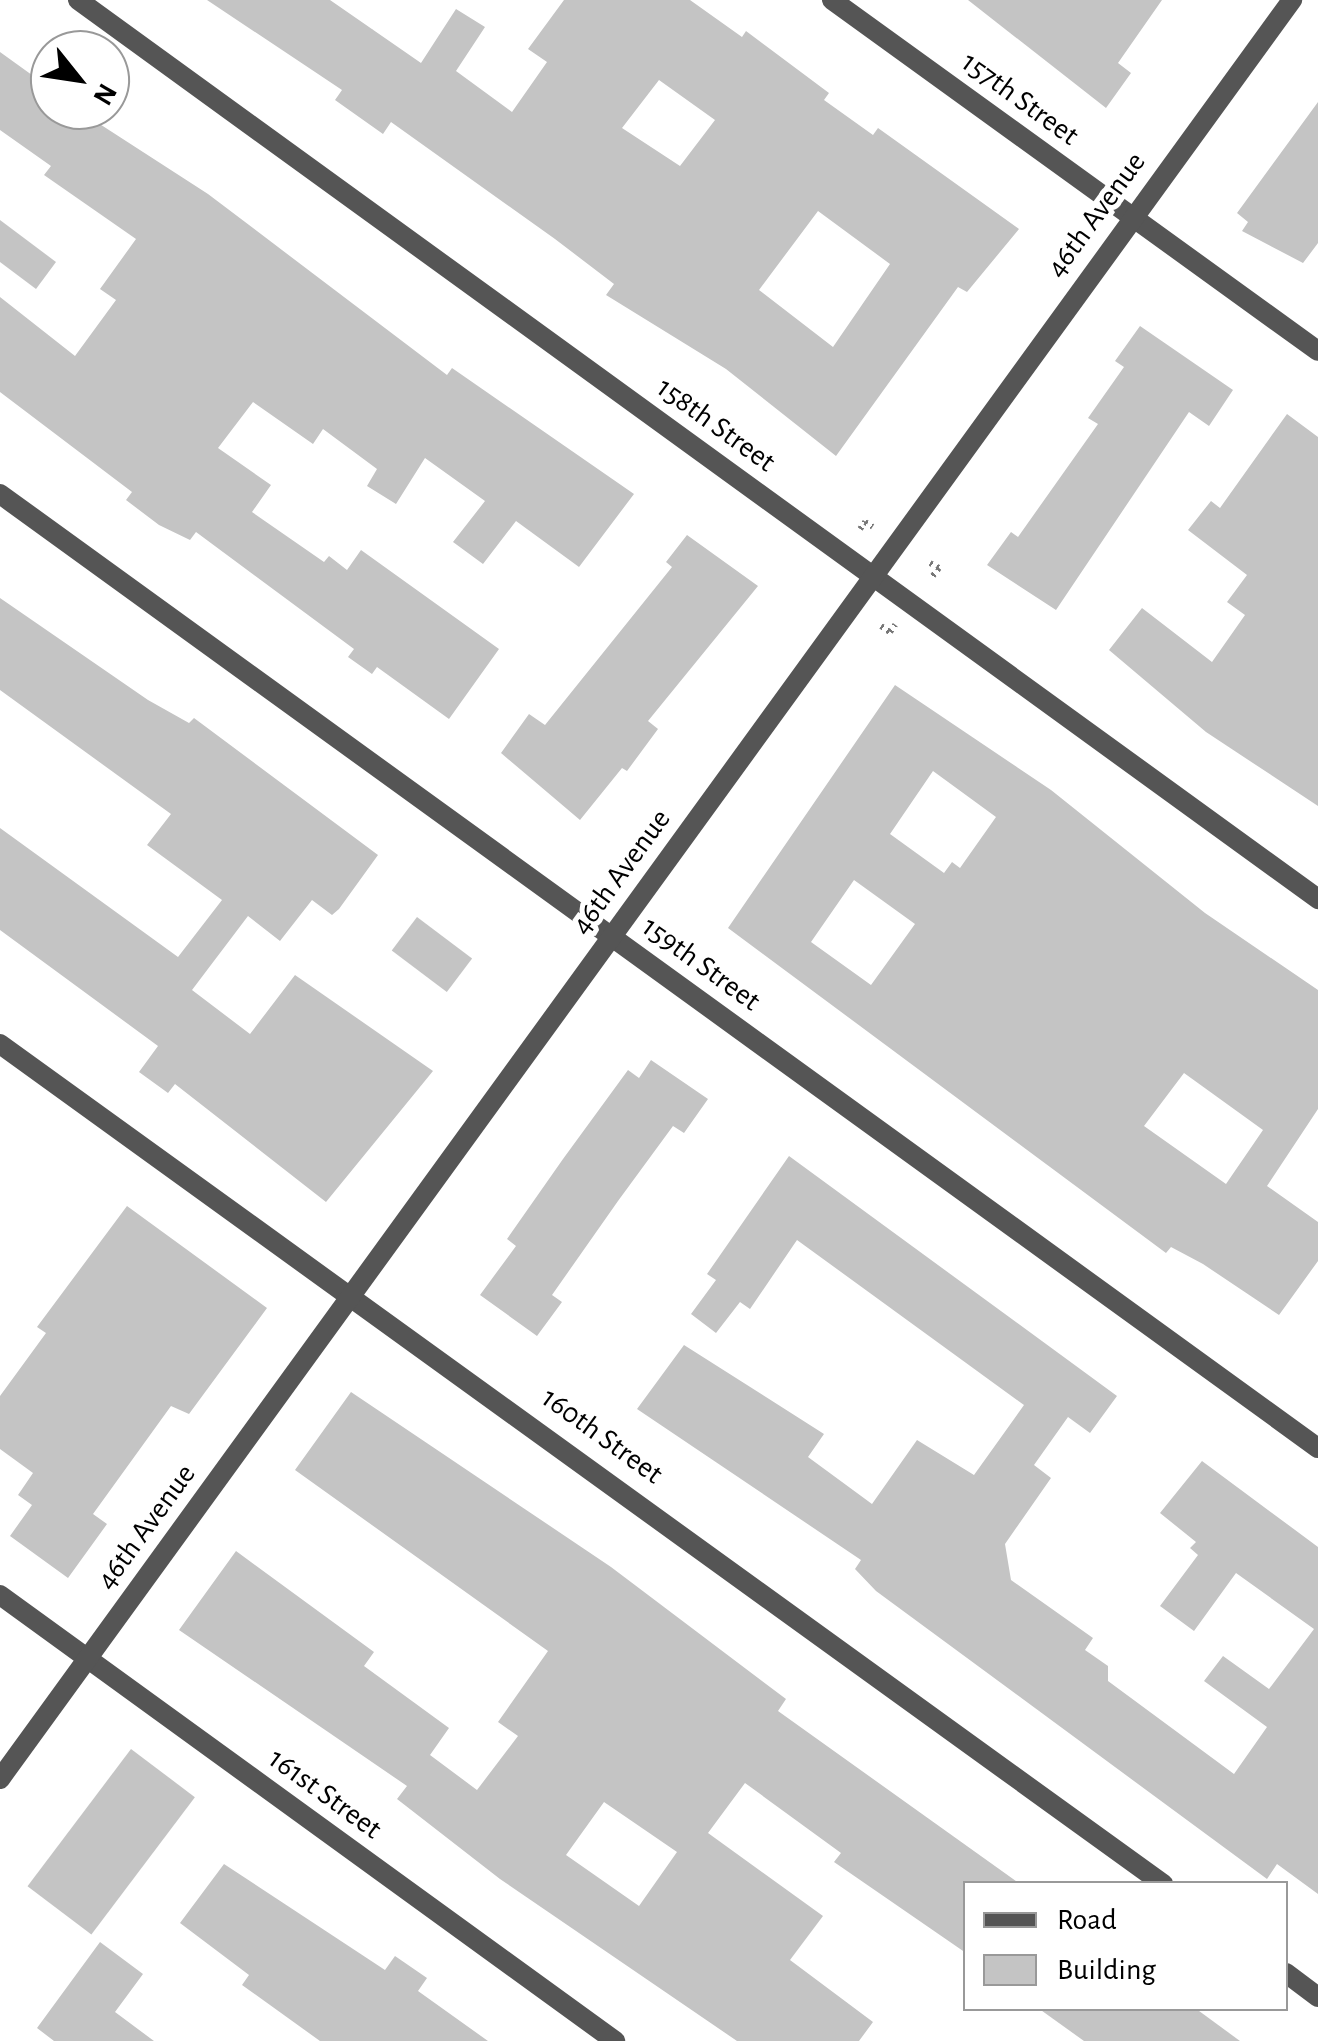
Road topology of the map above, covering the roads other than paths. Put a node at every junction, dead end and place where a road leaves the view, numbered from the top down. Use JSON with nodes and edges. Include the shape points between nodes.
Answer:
{"nodes":[{"id":1,"x":78,"y":0,"type":"edge"},
{"id":2,"x":832,"y":0,"type":"edge"},
{"id":3,"x":1292,"y":0,"type":"edge"},
{"id":4,"x":1132,"y":217,"type":"junction"},
{"id":5,"x":1318,"y":351,"type":"edge"},
{"id":6,"x":0,"y":494,"type":"edge"},
{"id":7,"x":872,"y":576,"type":"junction"},
{"id":8,"x":1318,"y":899,"type":"edge"},
{"id":9,"x":611,"y":936,"type":"junction"},
{"id":10,"x":0,"y":1044,"type":"edge"},
{"id":11,"x":354,"y":1296,"type":"junction"},
{"id":12,"x":1318,"y":1448,"type":"edge"},
{"id":13,"x":0,"y":1595,"type":"edge"},
{"id":14,"x":87,"y":1658,"type":"junction"},
{"id":15,"x":0,"y":1779,"type":"edge"},
{"id":16,"x":1159,"y":1881,"type":"edge"},
{"id":17,"x":1288,"y":1974,"type":"edge"},
{"id":18,"x":1318,"y":1997,"type":"edge"},
{"id":19,"x":615,"y":2041,"type":"edge"}],
"edges":[{"from":1,"to":7,"type":"street","name":"158th Street"},
{"from":2,"to":4,"type":"street","name":"157th Street"},
{"from":3,"to":4,"type":"street","name":"46th Avenue"},
{"from":4,"to":5,"type":"street","name":"157th Street"},
{"from":4,"to":7,"type":"street","name":"46th Avenue"},
{"from":6,"to":9,"type":"street","name":"159th Street"},
{"from":7,"to":8,"type":"street","name":"158th Street"},
{"from":7,"to":9,"type":"street","name":"46th Avenue"},
{"from":9,"to":11,"type":"street","name":"46th Avenue"},
{"from":9,"to":12,"type":"street","name":"159th Street"},
{"from":10,"to":11,"type":"street","name":"160th Street"},
{"from":11,"to":14,"type":"street","name":"46th Avenue"},
{"from":11,"to":16,"type":"street","name":"160th Street"},
{"from":13,"to":14,"type":"street","name":"161st Street"},
{"from":14,"to":15,"type":"street","name":"46th Avenue"},
{"from":14,"to":19,"type":"street","name":"161st Street"},
{"from":17,"to":18,"type":"street"}]}
